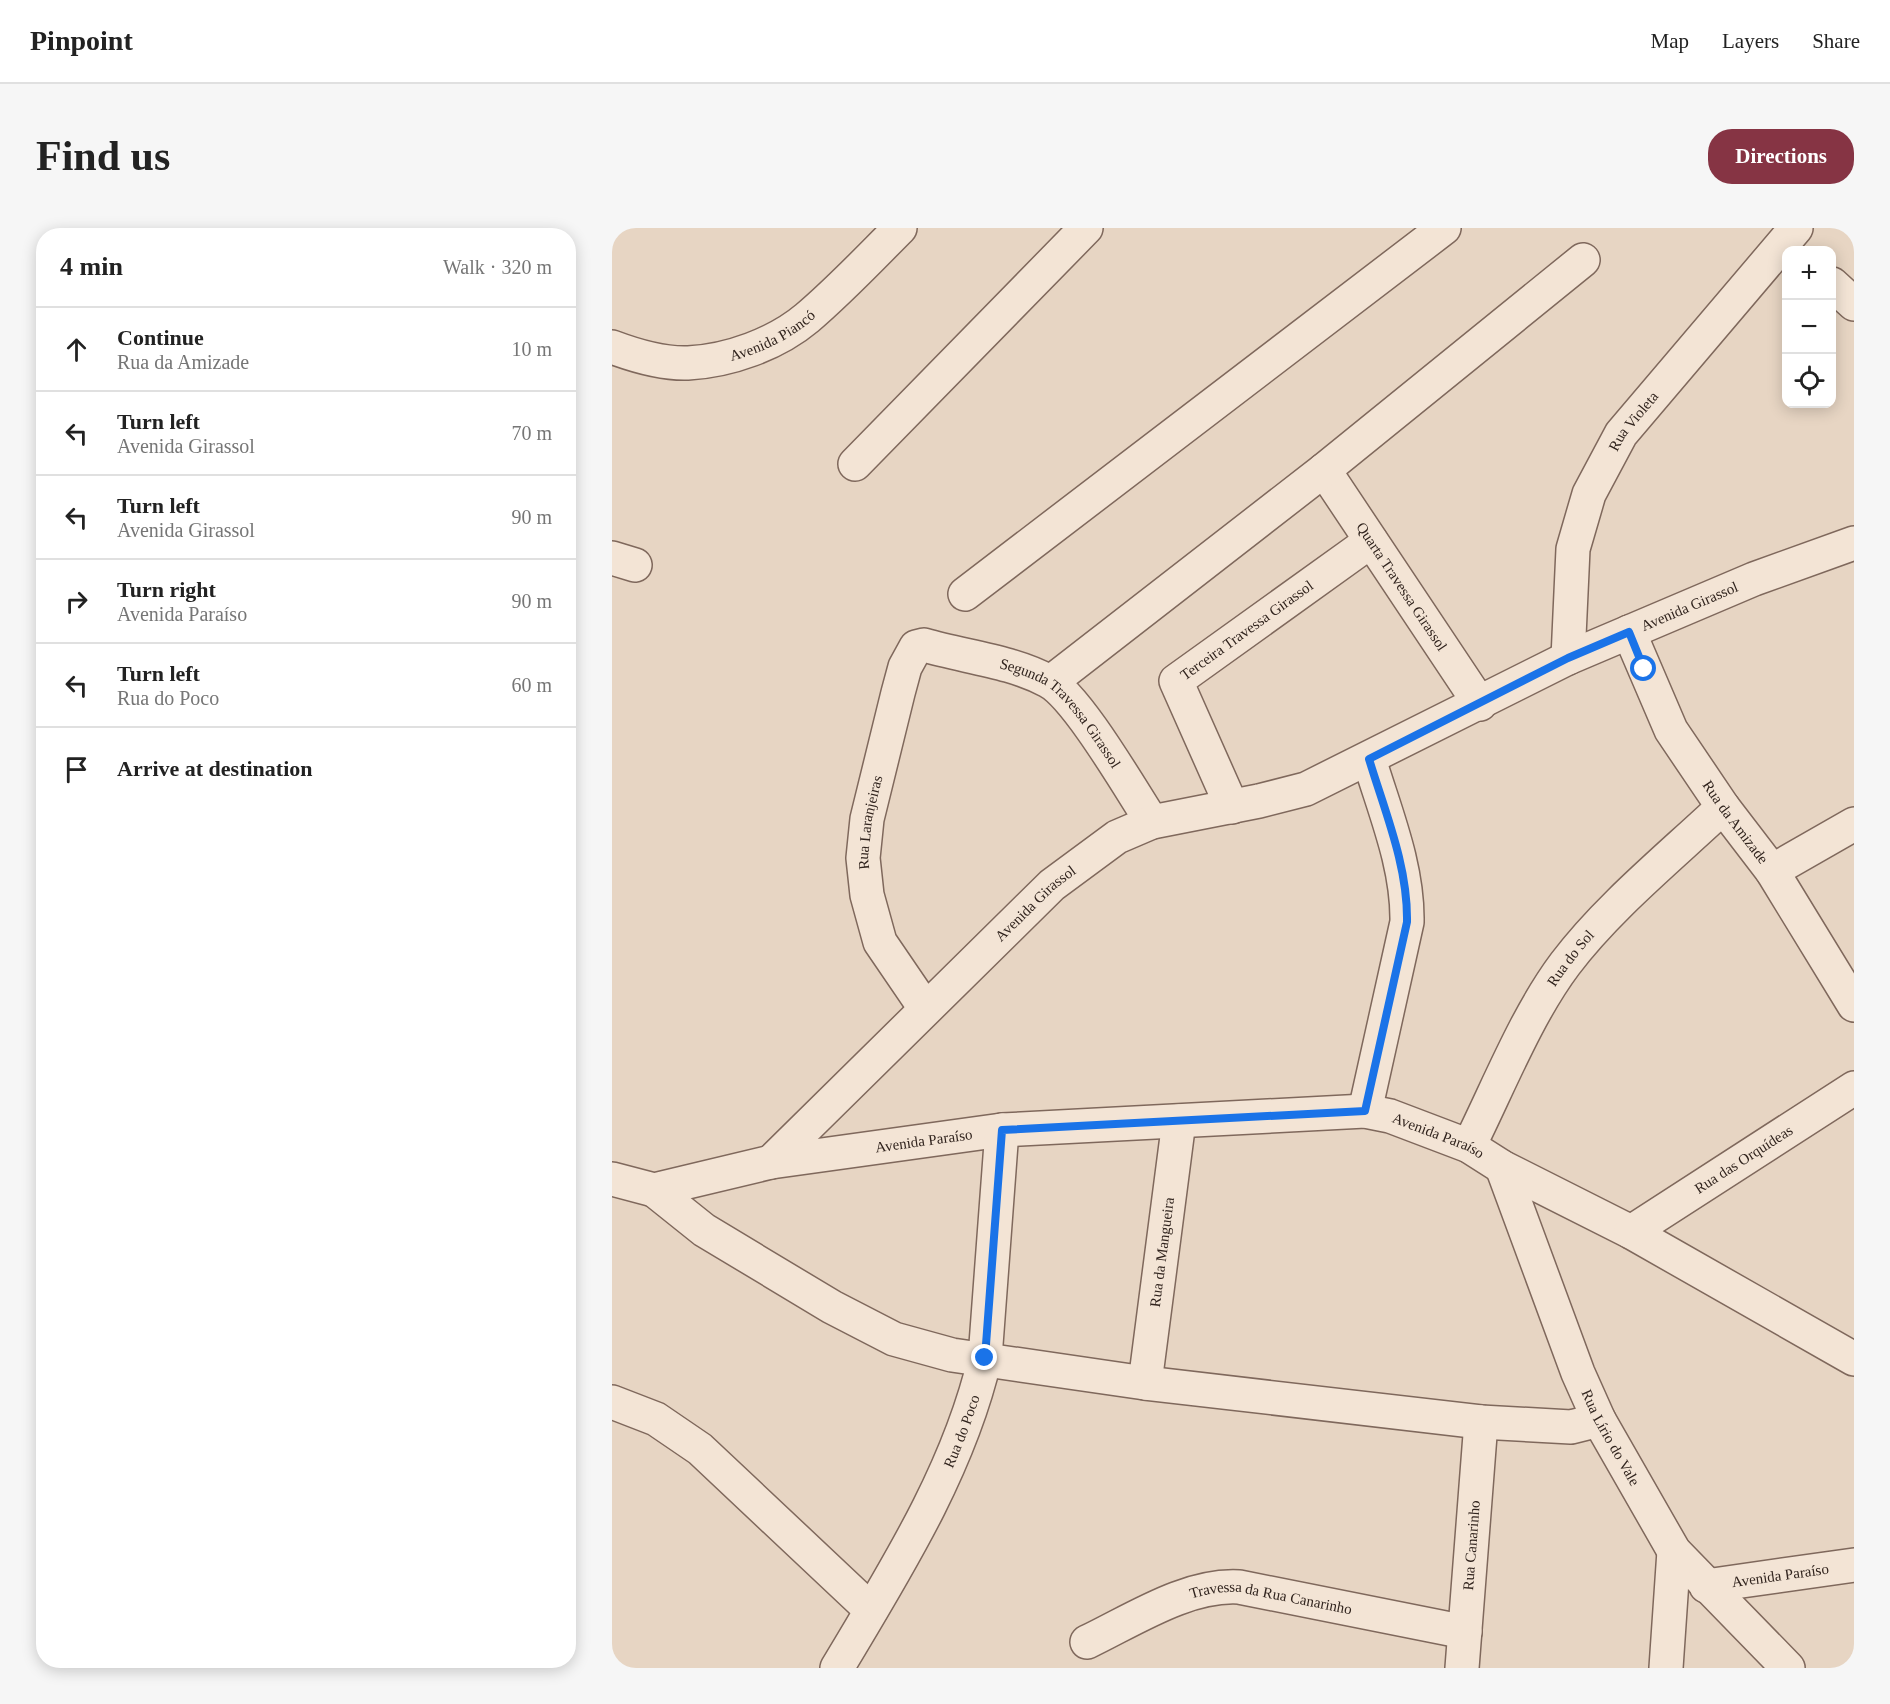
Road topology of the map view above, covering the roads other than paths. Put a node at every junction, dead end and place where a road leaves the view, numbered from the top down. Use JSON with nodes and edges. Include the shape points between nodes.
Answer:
{"nodes":[{"id":1,"x":900,"y":228,"type":"edge"},
{"id":2,"x":1086,"y":228,"type":"edge"},
{"id":3,"x":1444,"y":228,"type":"edge"},
{"id":4,"x":1792,"y":240,"type":"edge"},
{"id":5,"x":1583,"y":260,"type":"dead end"},
{"id":6,"x":1836,"y":288,"type":"edge"},
{"id":7,"x":1854,"y":304,"type":"edge"},
{"id":8,"x":612,"y":347,"type":"edge"},
{"id":9,"x":855,"y":464,"type":"dead end"},
{"id":10,"x":1324,"y":470,"type":"junction"},
{"id":11,"x":1371,"y":541,"type":"junction"},
{"id":12,"x":1854,"y":543,"type":"edge"},
{"id":13,"x":965,"y":594,"type":"dead end"},
{"id":14,"x":1629,"y":632,"type":"junction"},
{"id":15,"x":935,"y":648,"type":"joint"},
{"id":16,"x":1568,"y":658,"type":"junction"},
{"id":17,"x":1051,"y":682,"type":"junction"},
{"id":18,"x":1479,"y":704,"type":"junction"},
{"id":19,"x":1369,"y":759,"type":"junction"},
{"id":20,"x":1232,"y":807,"type":"junction"},
{"id":21,"x":1723,"y":807,"type":"junction"},
{"id":22,"x":1152,"y":822,"type":"junction"},
{"id":23,"x":1854,"y":824,"type":"edge"},
{"id":24,"x":1772,"y":871,"type":"junction"},
{"id":25,"x":1854,"y":1005,"type":"edge"},
{"id":26,"x":925,"y":1008,"type":"junction"},
{"id":27,"x":1854,"y":1088,"type":"edge"},
{"id":28,"x":1365,"y":1111,"type":"junction"},
{"id":29,"x":1179,"y":1121,"type":"junction"},
{"id":30,"x":1002,"y":1130,"type":"junction"},
{"id":31,"x":1470,"y":1146,"type":"junction"},
{"id":32,"x":771,"y":1162,"type":"junction"},
{"id":33,"x":1502,"y":1167,"type":"junction"},
{"id":34,"x":612,"y":1179,"type":"edge"},
{"id":35,"x":654,"y":1190,"type":"junction"},
{"id":36,"x":1631,"y":1232,"type":"junction"},
{"id":37,"x":985,"y":1358,"type":"junction"},
{"id":38,"x":1854,"y":1359,"type":"edge"},
{"id":39,"x":1145,"y":1383,"type":"junction"},
{"id":40,"x":612,"y":1402,"type":"edge"},
{"id":41,"x":1599,"y":1420,"type":"junction"},
{"id":42,"x":1480,"y":1422,"type":"junction"},
{"id":43,"x":1674,"y":1551,"type":"junction"},
{"id":44,"x":1854,"y":1565,"type":"edge"},
{"id":45,"x":1706,"y":1586,"type":"junction"},
{"id":46,"x":871,"y":1610,"type":"junction"},
{"id":47,"x":1466,"y":1632,"type":"junction"},
{"id":48,"x":1087,"y":1642,"type":"dead end"},
{"id":49,"x":837,"y":1668,"type":"edge"},
{"id":50,"x":1462,"y":1668,"type":"edge"},
{"id":51,"x":1665,"y":1668,"type":"edge"},
{"id":52,"x":1788,"y":1668,"type":"edge"}],
"edges":[{"from":1,"to":8,"type":"street","name":"Avenida Piancó","via":[[806,319],[764,344],[687,363],[639,357]]},
{"from":2,"to":9,"type":"street"},
{"from":3,"to":13,"type":"street"},
{"from":4,"to":16,"type":"street","name":"Rua Violeta","via":[[1621,434],[1589,494],[1573,549]]},
{"from":5,"to":10,"type":"street"},
{"from":6,"to":7,"type":"street"},
{"from":10,"to":11,"type":"street","name":"Quarta Travessa Girassol"},
{"from":10,"to":17,"type":"street"},
{"from":11,"to":18,"type":"street","name":"Quarta Travessa Girassol"},
{"from":11,"to":20,"type":"street","name":"Terceira Travessa Girassol","via":[[1176,681]]},
{"from":12,"to":14,"type":"street","name":"Avenida Girassol","via":[[1754,579]]},
{"from":14,"to":16,"type":"street","name":"Avenida Girassol"},
{"from":14,"to":21,"type":"street","name":"Rua da Amizade","via":[[1671,730]]},
{"from":15,"to":17,"type":"street","name":"Segunda Travessa Girassol","via":[[1027,671]]},
{"from":15,"to":26,"type":"street","name":"Rua Laranjeiras","via":[[916,647],[905,667],[867,819],[863,858],[867,895],[880,942]]},
{"from":16,"to":18,"type":"street","name":"Avenida Girassol"},
{"from":17,"to":22,"type":"street","name":"Segunda Travessa Girassol","via":[[1076,707]]},
{"from":18,"to":19,"type":"street","name":"Avenida Girassol"},
{"from":19,"to":20,"type":"street","name":"Avenida Girassol","via":[[1306,789]]},
{"from":19,"to":28,"type":"street","via":[[1408,898],[1407,922]]},
{"from":20,"to":22,"type":"street","name":"Avenida Girassol"},
{"from":21,"to":24,"type":"street","name":"Rua da Amizade"},
{"from":21,"to":31,"type":"street","name":"Rua do Sol","via":[[1585,939],[1563,967],[1540,1003]]},
{"from":22,"to":26,"type":"street","name":"Avenida Girassol","via":[[1117,837],[1052,885]]},
{"from":23,"to":24,"type":"street"},
{"from":24,"to":25,"type":"street","name":"Rua da Amizade"},
{"from":26,"to":32,"type":"street","name":"Avenida Girassol"},
{"from":27,"to":36,"type":"street","name":"Rua das Orquídeas"},
{"from":28,"to":29,"type":"street","name":"Avenida Paraíso"},
{"from":28,"to":31,"type":"street","name":"Avenida Paraíso","via":[[1390,1116]]},
{"from":29,"to":30,"type":"street","name":"Avenida Paraíso"},
{"from":29,"to":39,"type":"street","name":"Rua da Mangueira"},
{"from":30,"to":32,"type":"street","name":"Avenida Paraíso"},
{"from":30,"to":37,"type":"street","name":"Rua do Poco"},
{"from":31,"to":33,"type":"street","name":"Avenida Paraíso"},
{"from":32,"to":35,"type":"street","name":"Avenida Paraíso"},
{"from":33,"to":36,"type":"street","name":"Avenida Paraíso"},
{"from":33,"to":41,"type":"street","name":"Rua Lírio do Vale"},
{"from":34,"to":35,"type":"street","name":"Avenida Paraíso"},
{"from":35,"to":37,"type":"street","name":"Avenida Paraíso","via":[[704,1230],[884,1333],[952,1355]]},
{"from":36,"to":38,"type":"street","name":"Avenida Paraíso"},
{"from":37,"to":39,"type":"street","name":"Avenida Paraíso"},
{"from":37,"to":46,"type":"street","name":"Rua do Poco","via":[[979,1385],[945,1469],[911,1542]]},
{"from":39,"to":42,"type":"street","name":"Avenida Paraíso"},
{"from":40,"to":46,"type":"street","via":[[656,1419],[700,1449]]},
{"from":41,"to":42,"type":"street","name":"Avenida Paraíso","via":[[1571,1427]]},
{"from":41,"to":43,"type":"street","name":"Rua Lírio do Vale"},
{"from":42,"to":47,"type":"street","name":"Rua Canarinho"},
{"from":43,"to":45,"type":"street","name":"Rua Lírio do Vale"},
{"from":43,"to":51,"type":"street"},
{"from":44,"to":45,"type":"street","name":"Avenida Paraíso"},
{"from":45,"to":52,"type":"street","name":"Rua Lírio do Vale"},
{"from":46,"to":49,"type":"street","name":"Rua do Poco"},
{"from":47,"to":48,"type":"street","name":"Travessa da Rua Canarinho","via":[[1221,1586],[1192,1593]]},
{"from":47,"to":50,"type":"street","name":"Rua Canarinho"}]}
